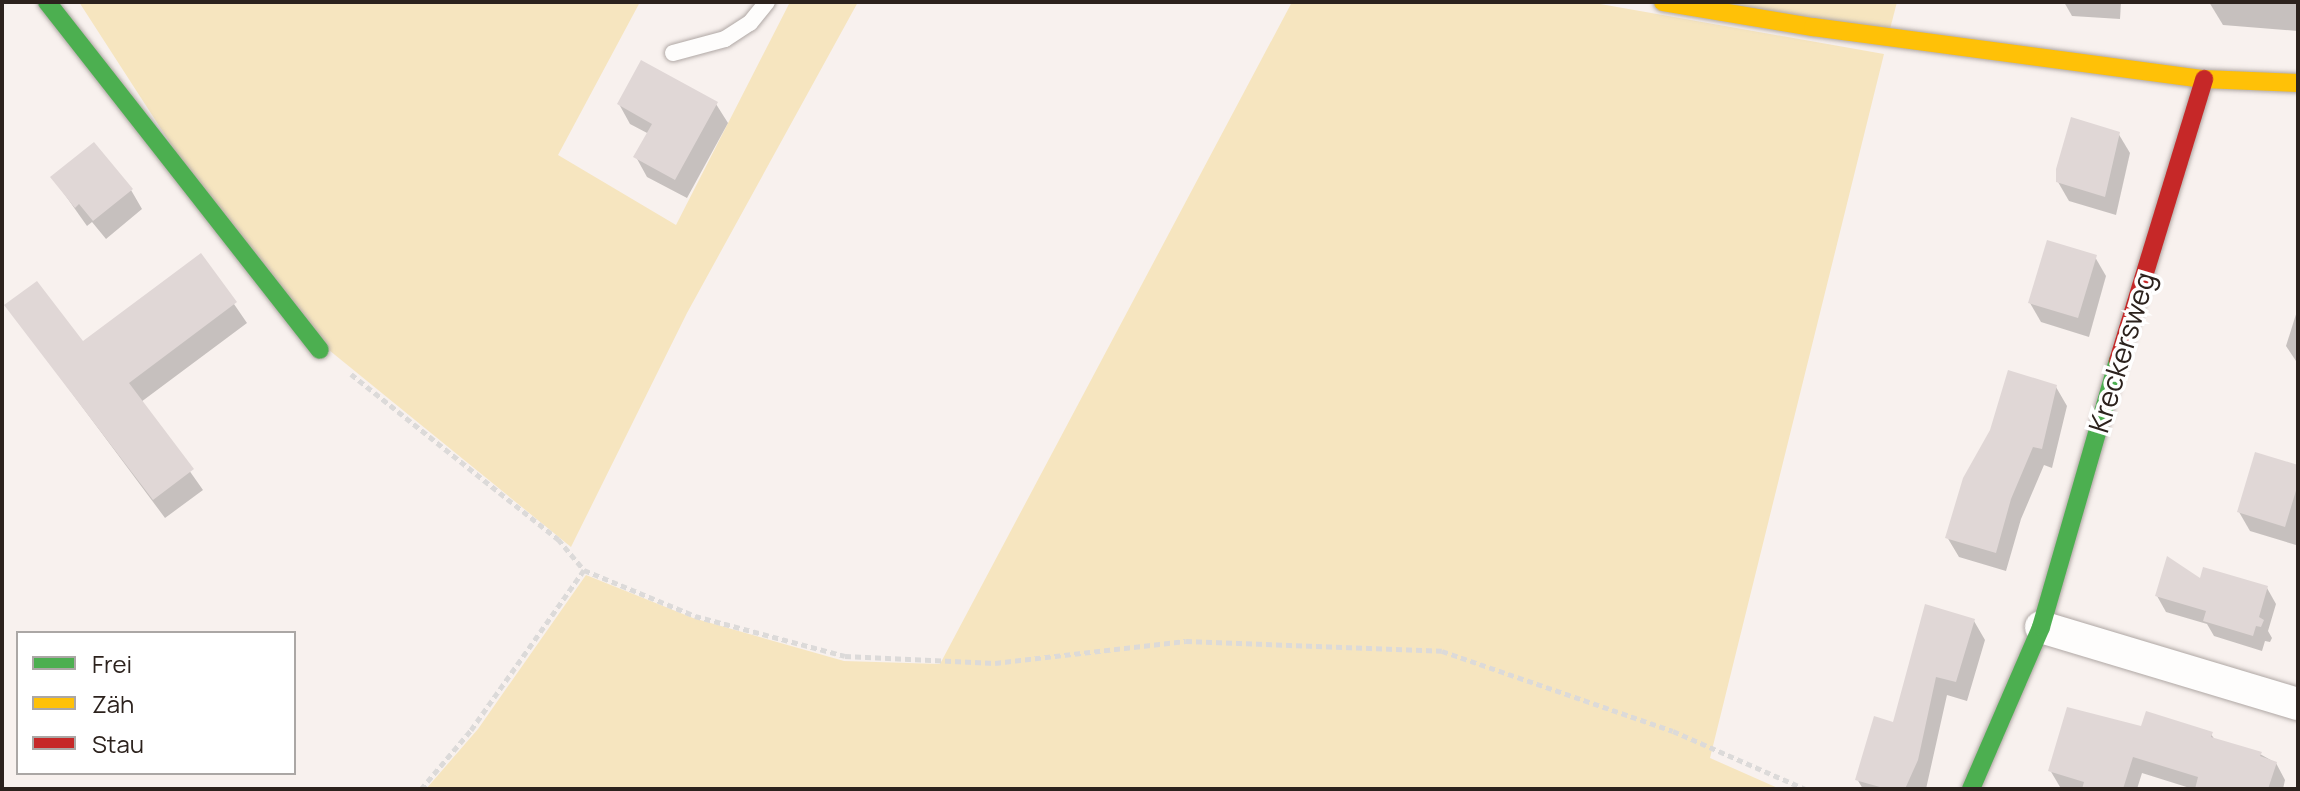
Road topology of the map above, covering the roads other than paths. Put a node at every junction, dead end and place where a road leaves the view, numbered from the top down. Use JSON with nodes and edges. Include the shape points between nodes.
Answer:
{"nodes":[{"id":1,"x":47,"y":2,"type":"edge"},
{"id":2,"x":767,"y":2,"type":"edge"},
{"id":3,"x":1663,"y":2,"type":"edge"},
{"id":4,"x":673,"y":53,"type":"dead end"},
{"id":5,"x":2204,"y":79,"type":"junction"},
{"id":6,"x":2298,"y":83,"type":"edge"},
{"id":7,"x":320,"y":350,"type":"road end"},
{"id":8,"x":2041,"y":627,"type":"junction"},
{"id":9,"x":2298,"y":704,"type":"edge"},
{"id":10,"x":1971,"y":789,"type":"edge"}],
"edges":[{"from":1,"to":7,"type":"street"},
{"from":2,"to":4,"type":"lane","via":[[750,23],[725,39]]},
{"from":3,"to":5,"type":"street"},
{"from":5,"to":6,"type":"street"},
{"from":5,"to":8,"type":"street","name":"Kreckersweg"},
{"from":8,"to":9,"type":"street"},
{"from":8,"to":10,"type":"street","name":"Kreckersweg"}]}
